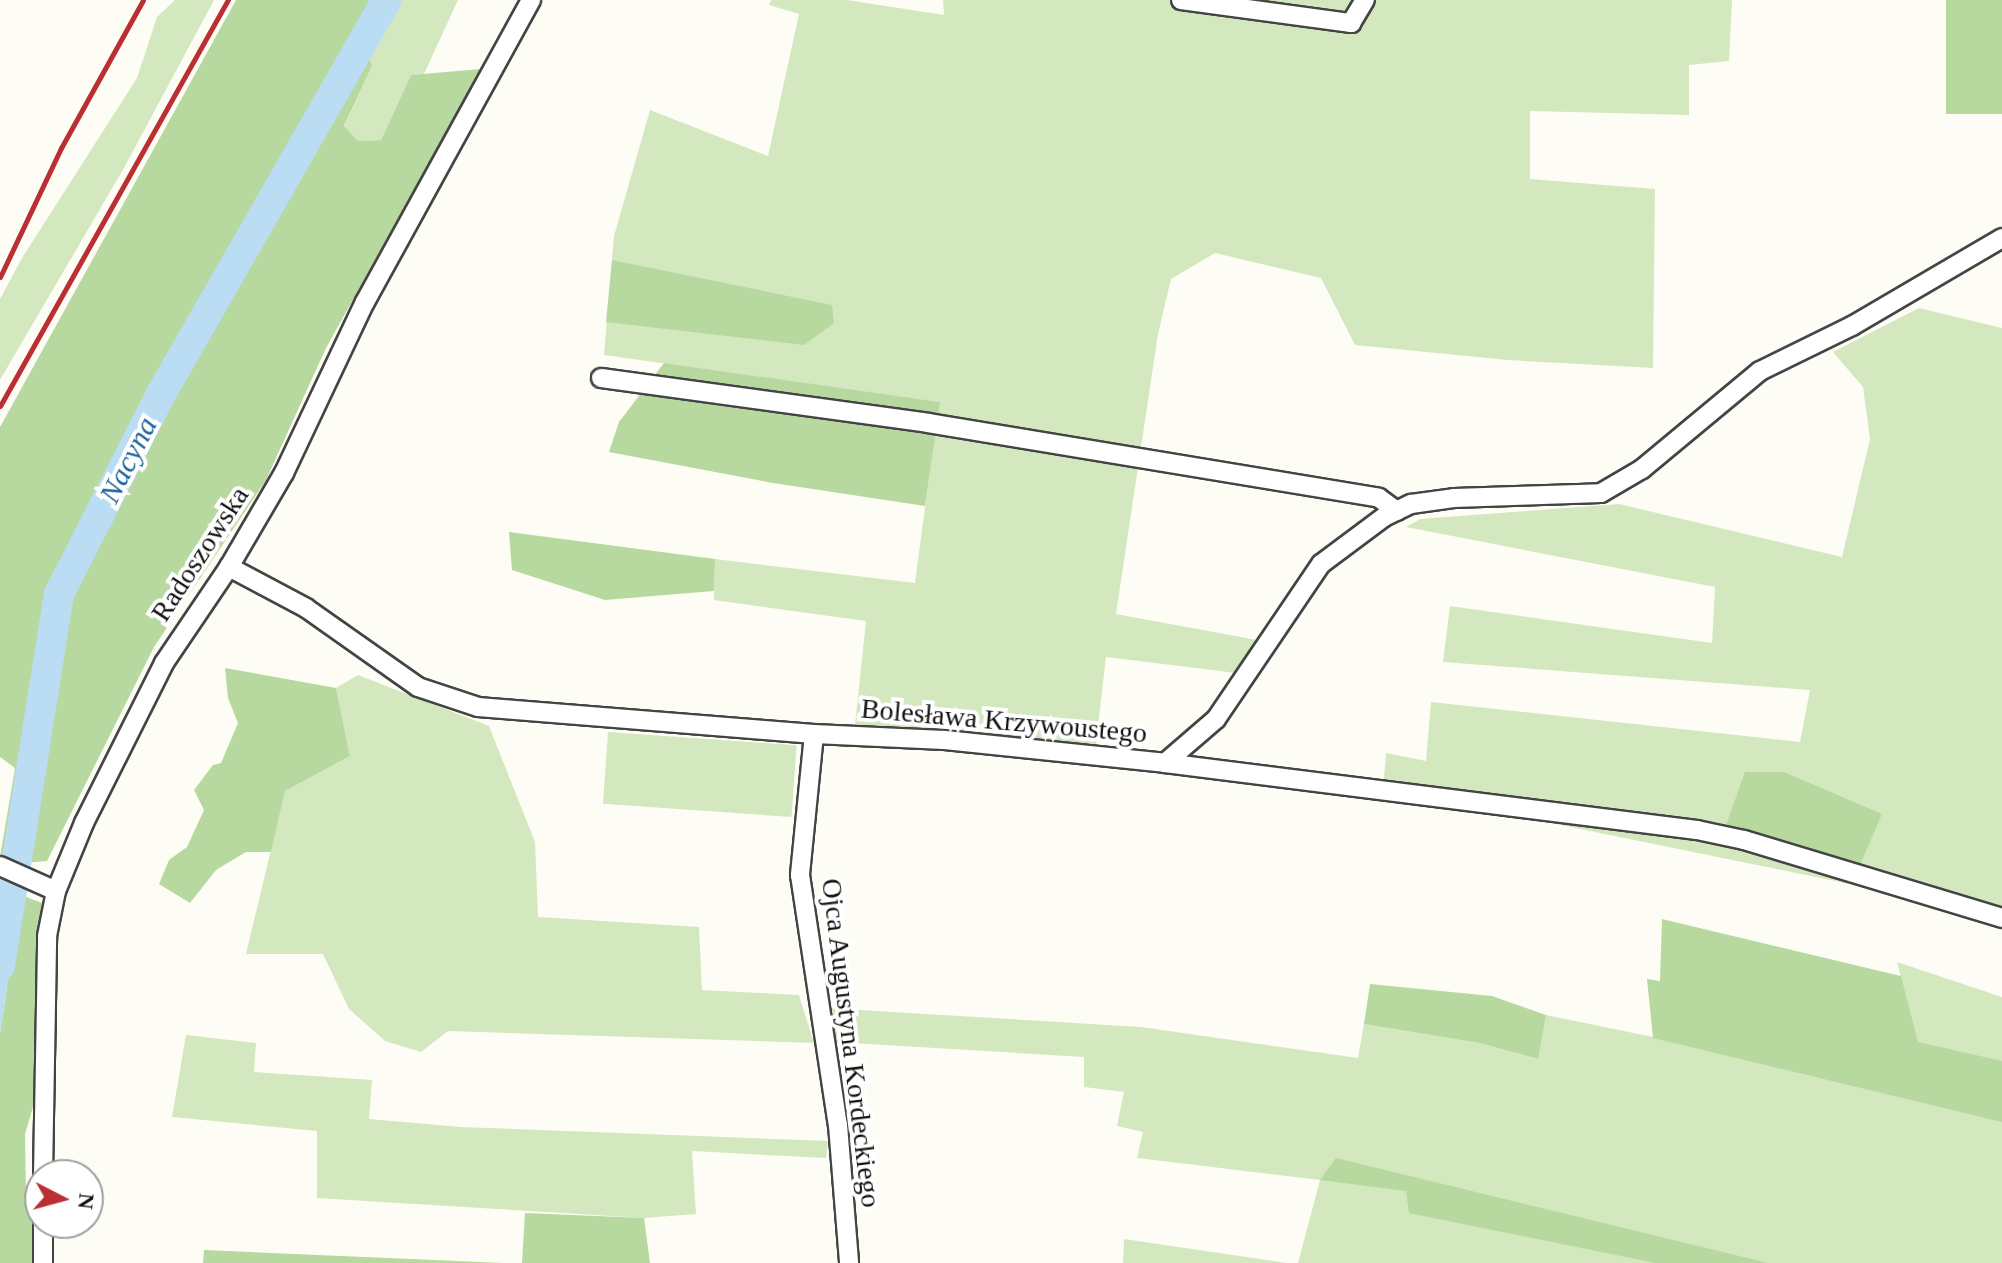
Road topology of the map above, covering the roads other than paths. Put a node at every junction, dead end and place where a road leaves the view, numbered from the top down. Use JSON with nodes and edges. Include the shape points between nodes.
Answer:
{"nodes":[{"id":1,"x":531,"y":0,"type":"edge"},
{"id":2,"x":1181,"y":0,"type":"edge"},
{"id":3,"x":1365,"y":0,"type":"edge"},
{"id":4,"x":2002,"y":238,"type":"edge"},
{"id":5,"x":601,"y":378,"type":"dead end"},
{"id":6,"x":1397,"y":511,"type":"junction"},
{"id":7,"x":229,"y":567,"type":"junction"},
{"id":8,"x":814,"y":734,"type":"junction"},
{"id":9,"x":1165,"y":763,"type":"junction"},
{"id":10,"x":0,"y":866,"type":"edge"},
{"id":11,"x":56,"y":891,"type":"junction"},
{"id":12,"x":2002,"y":918,"type":"edge"},
{"id":13,"x":43,"y":1159,"type":"edge"},
{"id":14,"x":43,"y":1239,"type":"edge"},
{"id":15,"x":43,"y":1263,"type":"edge"},
{"id":16,"x":849,"y":1263,"type":"edge"}],
"edges":[{"from":1,"to":7,"type":"street","name":"Radoszowska","via":[[365,302],[284,473]]},
{"from":2,"to":3,"type":"street","via":[[1351,23]]},
{"from":4,"to":6,"type":"street","name":"Bolesława Krzywoustego","via":[[1852,326],[1760,371],[1642,469],[1601,493],[1492,494],[1411,504]]},
{"from":5,"to":6,"type":"street","via":[[928,423],[1379,498]]},
{"from":6,"to":9,"type":"street","name":"Bolesława Krzywoustego","via":[[1321,564],[1216,719]]},
{"from":7,"to":8,"type":"street","name":"Bolesława Krzywoustego","via":[[306,608],[418,687],[478,707]]},
{"from":7,"to":11,"type":"street","name":"Radoszowska","via":[[179,637],[142,702]]},
{"from":8,"to":9,"type":"street","name":"Bolesława Krzywoustego","via":[[944,740]]},
{"from":8,"to":16,"type":"street","name":"Ojca Augustyna Kordeckiego","via":[[800,875],[838,1125]]},
{"from":9,"to":12,"type":"street","via":[[1697,830]]},
{"from":10,"to":11,"type":"street"},
{"from":11,"to":13,"type":"street","name":"Radoszowska","via":[[44,984]]},
{"from":14,"to":15,"type":"street"}]}
